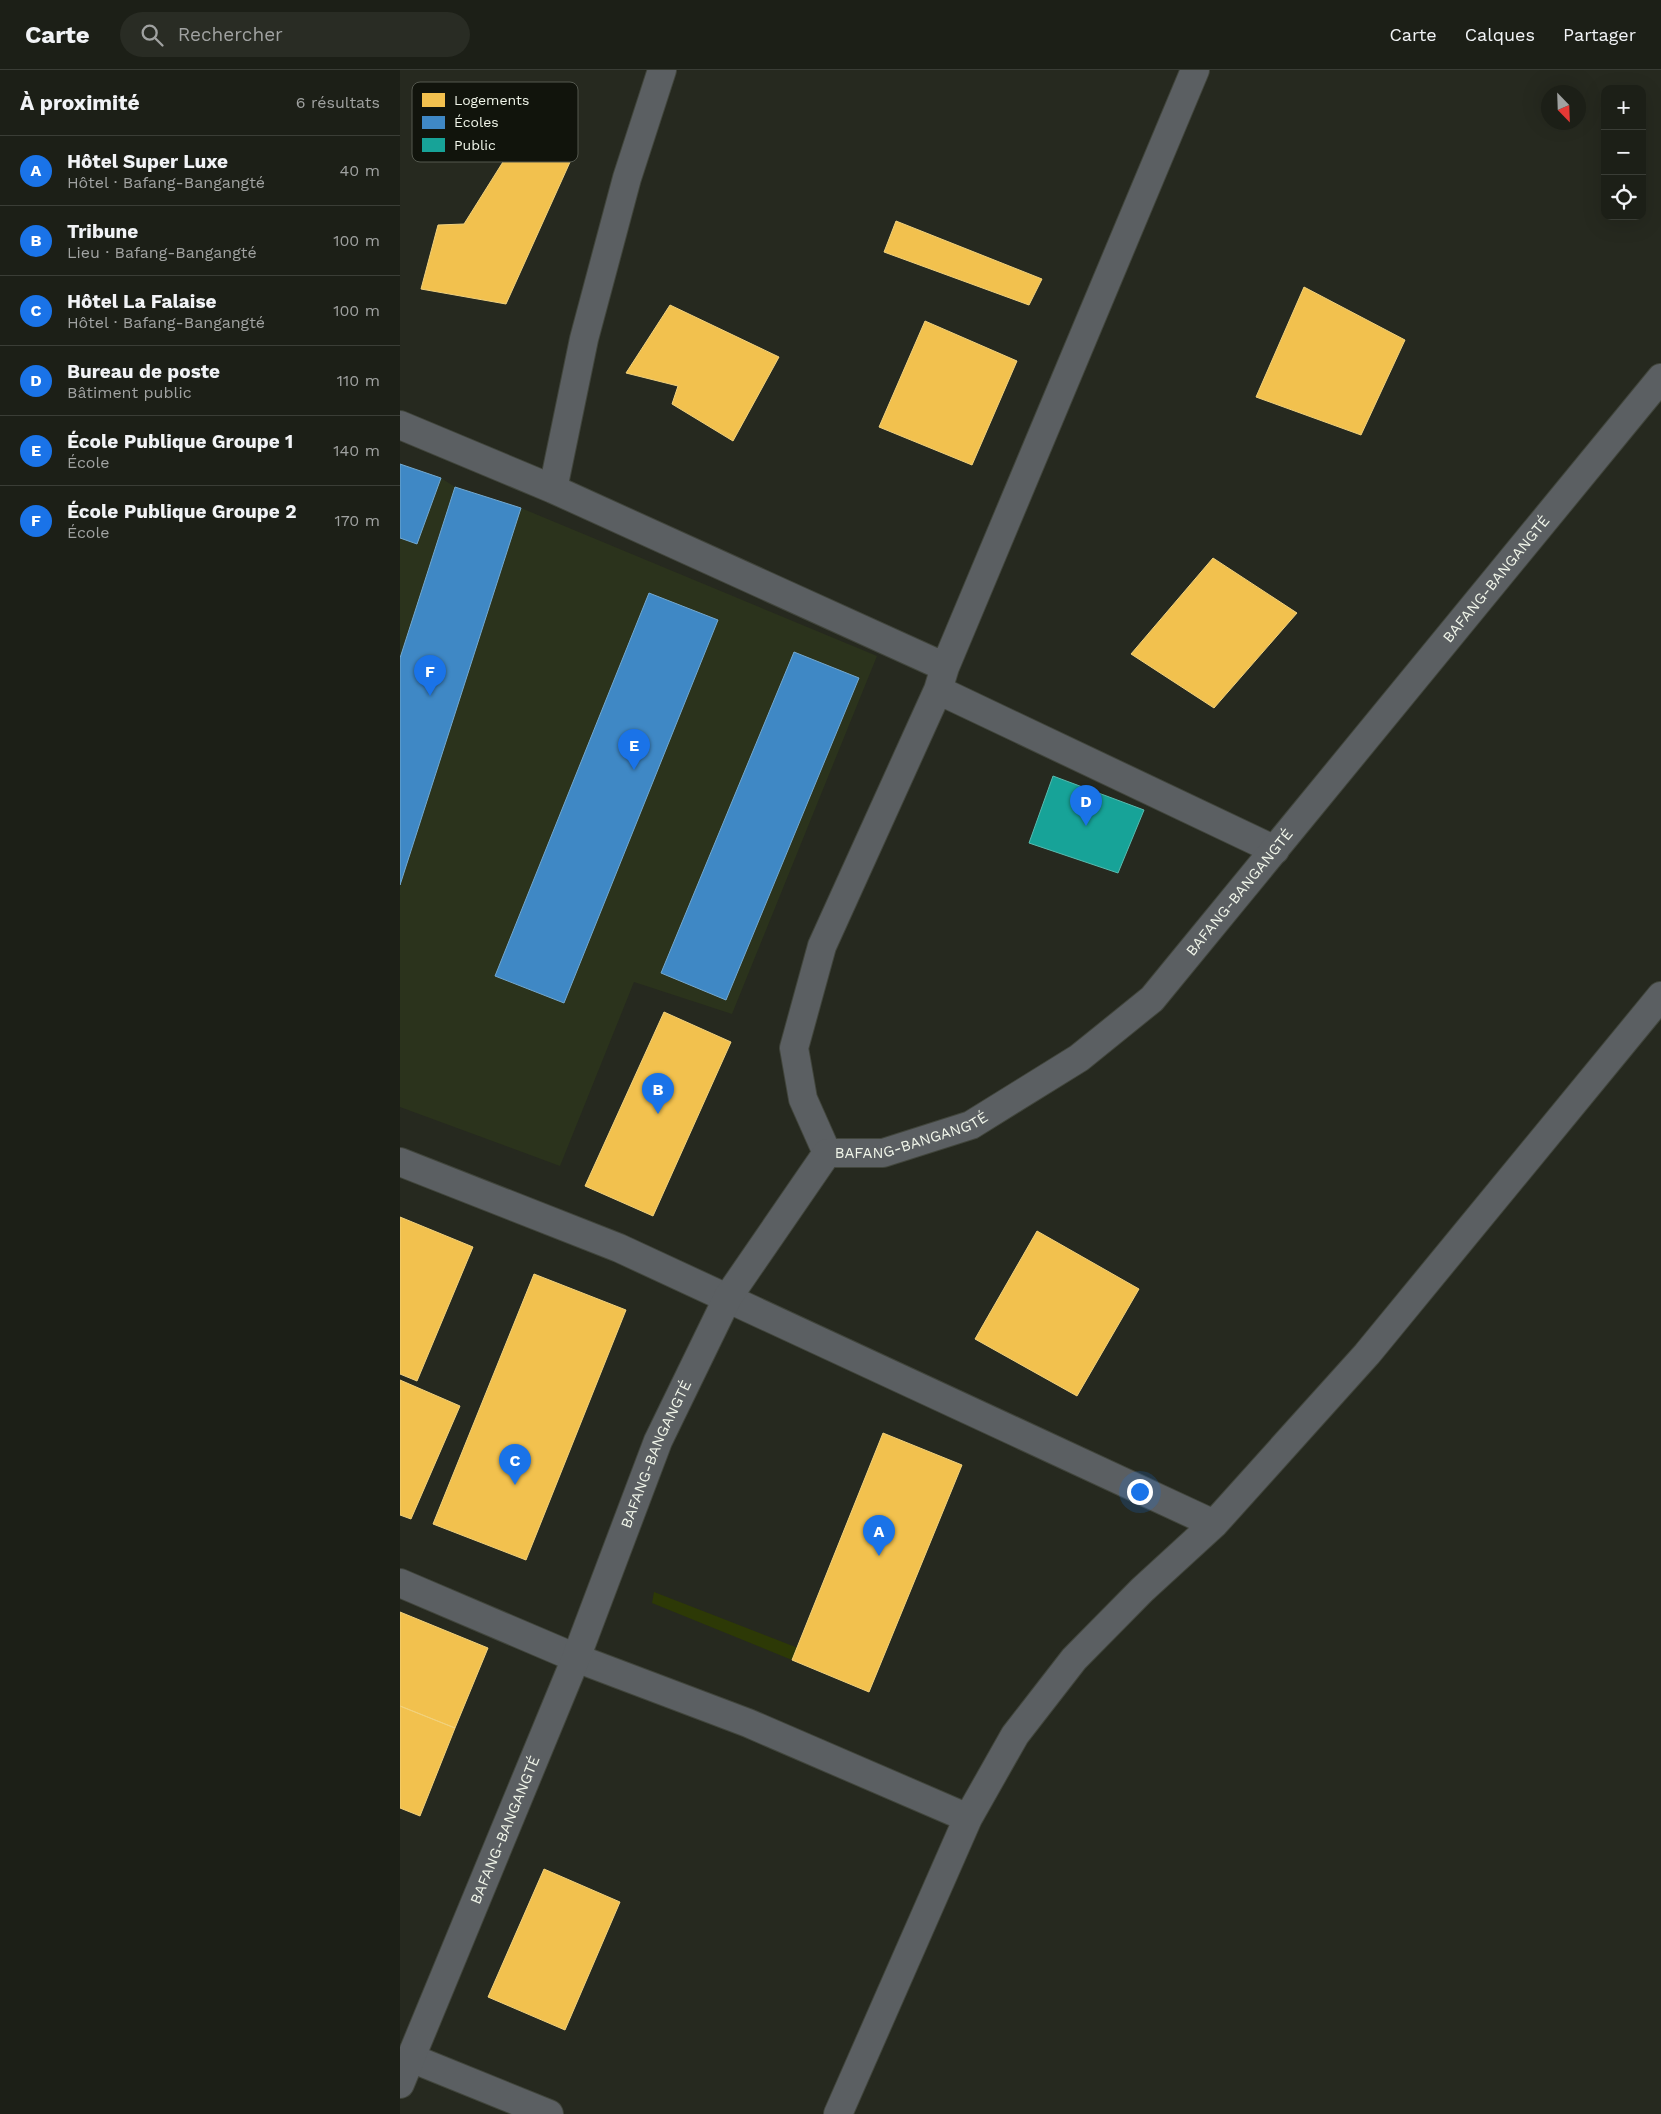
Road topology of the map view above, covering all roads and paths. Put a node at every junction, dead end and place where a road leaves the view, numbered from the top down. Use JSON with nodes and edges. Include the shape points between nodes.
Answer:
{"nodes":[{"id":1,"x":662,"y":70,"type":"edge"},
{"id":2,"x":1194,"y":70,"type":"edge"},
{"id":3,"x":1661,"y":378,"type":"edge"},
{"id":4,"x":400,"y":425,"type":"edge"},
{"id":5,"x":553,"y":489,"type":"junction"},
{"id":6,"x":942,"y":678,"type":"junction"},
{"id":7,"x":1275,"y":850,"type":"junction"},
{"id":8,"x":1661,"y":996,"type":"edge"},
{"id":9,"x":827,"y":1153,"type":"junction"},
{"id":10,"x":400,"y":1162,"type":"edge"},
{"id":11,"x":728,"y":1297,"type":"junction"},
{"id":12,"x":1214,"y":1524,"type":"junction"},
{"id":13,"x":400,"y":1583,"type":"edge"},
{"id":14,"x":576,"y":1658,"type":"junction"},
{"id":15,"x":968,"y":1818,"type":"junction"},
{"id":16,"x":411,"y":2058,"type":"junction"},
{"id":17,"x":400,"y":2084,"type":"edge"},
{"id":18,"x":549,"y":2114,"type":"edge"},
{"id":19,"x":838,"y":2114,"type":"edge"}],
"edges":[{"from":1,"to":5,"type":"street","via":[[627,178],[584,339]]},
{"from":2,"to":6,"type":"street"},
{"from":3,"to":7,"type":"street","name":"BAFANG-BANGANGTÉ"},
{"from":4,"to":5,"type":"street"},
{"from":5,"to":6,"type":"street"},
{"from":6,"to":7,"type":"street"},
{"from":6,"to":9,"type":"street","via":[[822,946],[794,1048],[803,1100]]},
{"from":7,"to":9,"type":"street","name":"BAFANG-BANGANGTÉ","via":[[1152,999],[1079,1058],[971,1125],[883,1153]]},
{"from":8,"to":12,"type":"street","via":[[1367,1354]]},
{"from":9,"to":11,"type":"street","name":"BAFANG-BANGANGTÉ"},
{"from":10,"to":11,"type":"street","via":[[619,1248]]},
{"from":11,"to":12,"type":"street"},
{"from":11,"to":14,"type":"street","name":"BAFANG-BANGANGTÉ","via":[[658,1441]]},
{"from":12,"to":15,"type":"street","via":[[1074,1659],[1015,1735]]},
{"from":13,"to":14,"type":"street"},
{"from":14,"to":15,"type":"street","via":[[748,1723]]},
{"from":14,"to":16,"type":"street","name":"BAFANG-BANGANGTÉ"},
{"from":15,"to":19,"type":"street"},
{"from":16,"to":17,"type":"street","name":"BAFANG-BANGANGTÉ"},
{"from":16,"to":18,"type":"street"}]}
